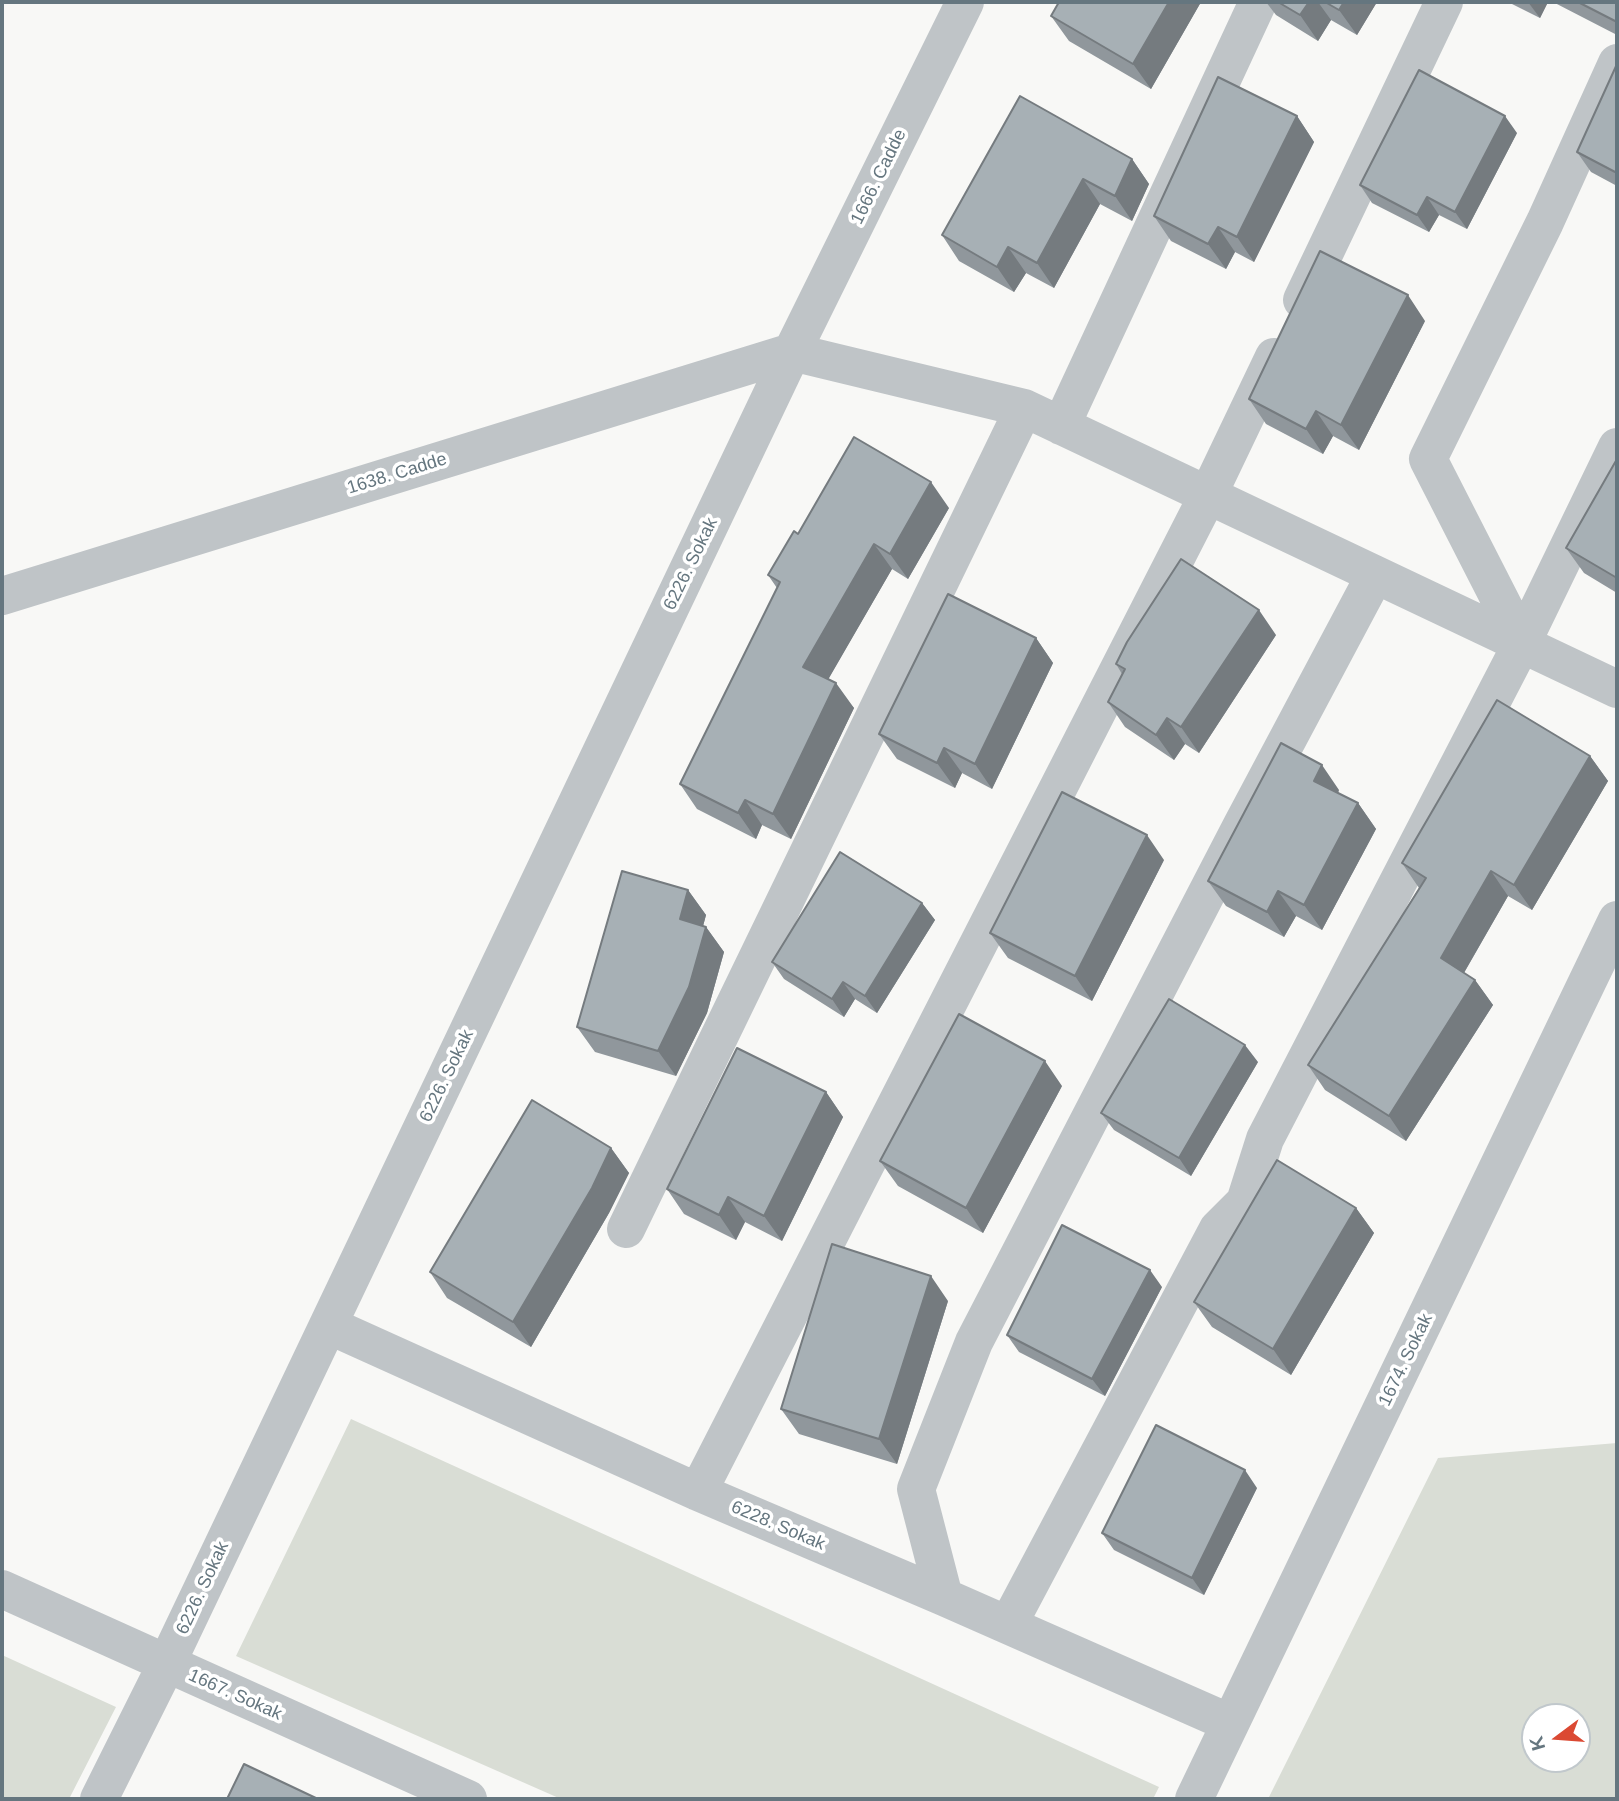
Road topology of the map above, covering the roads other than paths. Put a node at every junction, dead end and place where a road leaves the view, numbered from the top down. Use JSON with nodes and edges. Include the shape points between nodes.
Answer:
{"nodes":[{"id":1,"x":965,"y":2,"type":"edge"},
{"id":2,"x":1258,"y":2,"type":"edge"},
{"id":3,"x":1444,"y":2,"type":"edge"},
{"id":4,"x":1617,"y":63,"type":"edge"},
{"id":5,"x":792,"y":352,"type":"junction"},
{"id":6,"x":1024,"y":408,"type":"junction"},
{"id":7,"x":1061,"y":426,"type":"junction"},
{"id":8,"x":1617,"y":447,"type":"edge"},
{"id":9,"x":1208,"y":495,"type":"junction"},
{"id":10,"x":1375,"y":575,"type":"junction"},
{"id":11,"x":2,"y":596,"type":"edge"},
{"id":12,"x":1522,"y":643,"type":"junction"},
{"id":13,"x":1617,"y":689,"type":"edge"},
{"id":14,"x":1617,"y":920,"type":"edge"},
{"id":15,"x":626,"y":1228,"type":"dead end"},
{"id":16,"x":328,"y":1325,"type":"junction"},
{"id":17,"x":698,"y":1492,"type":"junction"},
{"id":18,"x":2,"y":1589,"type":"edge"},
{"id":19,"x":944,"y":1597,"type":"junction"},
{"id":20,"x":1008,"y":1625,"type":"junction"},
{"id":21,"x":166,"y":1665,"type":"junction"},
{"id":22,"x":1230,"y":1723,"type":"junction"},
{"id":23,"x":99,"y":1799,"type":"edge"},
{"id":24,"x":468,"y":1799,"type":"edge"},
{"id":25,"x":1194,"y":1799,"type":"edge"}],
"edges":[{"from":1,"to":5,"type":"street","name":"1666. Cadde"},
{"from":2,"to":7,"type":"street"},
{"from":3,"to":9,"type":"street"},
{"from":4,"to":12,"type":"street","via":[[1428,460]]},
{"from":5,"to":6,"type":"street"},
{"from":5,"to":11,"type":"street","name":"1638. Cadde"},
{"from":5,"to":16,"type":"street","name":"6226. Sokak"},
{"from":6,"to":7,"type":"street"},
{"from":6,"to":15,"type":"street"},
{"from":7,"to":9,"type":"street"},
{"from":8,"to":12,"type":"street"},
{"from":9,"to":10,"type":"street"},
{"from":9,"to":17,"type":"street"},
{"from":10,"to":12,"type":"street"},
{"from":10,"to":19,"type":"street","via":[[974,1342],[916,1489]]},
{"from":12,"to":13,"type":"street"},
{"from":12,"to":20,"type":"street","via":[[1265,1139],[1245,1202],[1219,1229]]},
{"from":14,"to":22,"type":"street","name":"1674. Sokak"},
{"from":16,"to":17,"type":"street","name":"6228. Sokak"},
{"from":16,"to":21,"type":"street","name":"6226. Sokak"},
{"from":17,"to":19,"type":"street","name":"6228. Sokak"},
{"from":18,"to":21,"type":"street","name":"1667. Sokak"},
{"from":19,"to":20,"type":"street","name":"6228. Sokak"},
{"from":20,"to":22,"type":"street","name":"6228. Sokak"},
{"from":21,"to":23,"type":"street","name":"6226. Sokak"},
{"from":21,"to":24,"type":"street","name":"1667. Sokak"},
{"from":22,"to":25,"type":"street","name":"1674. Sokak"}]}
